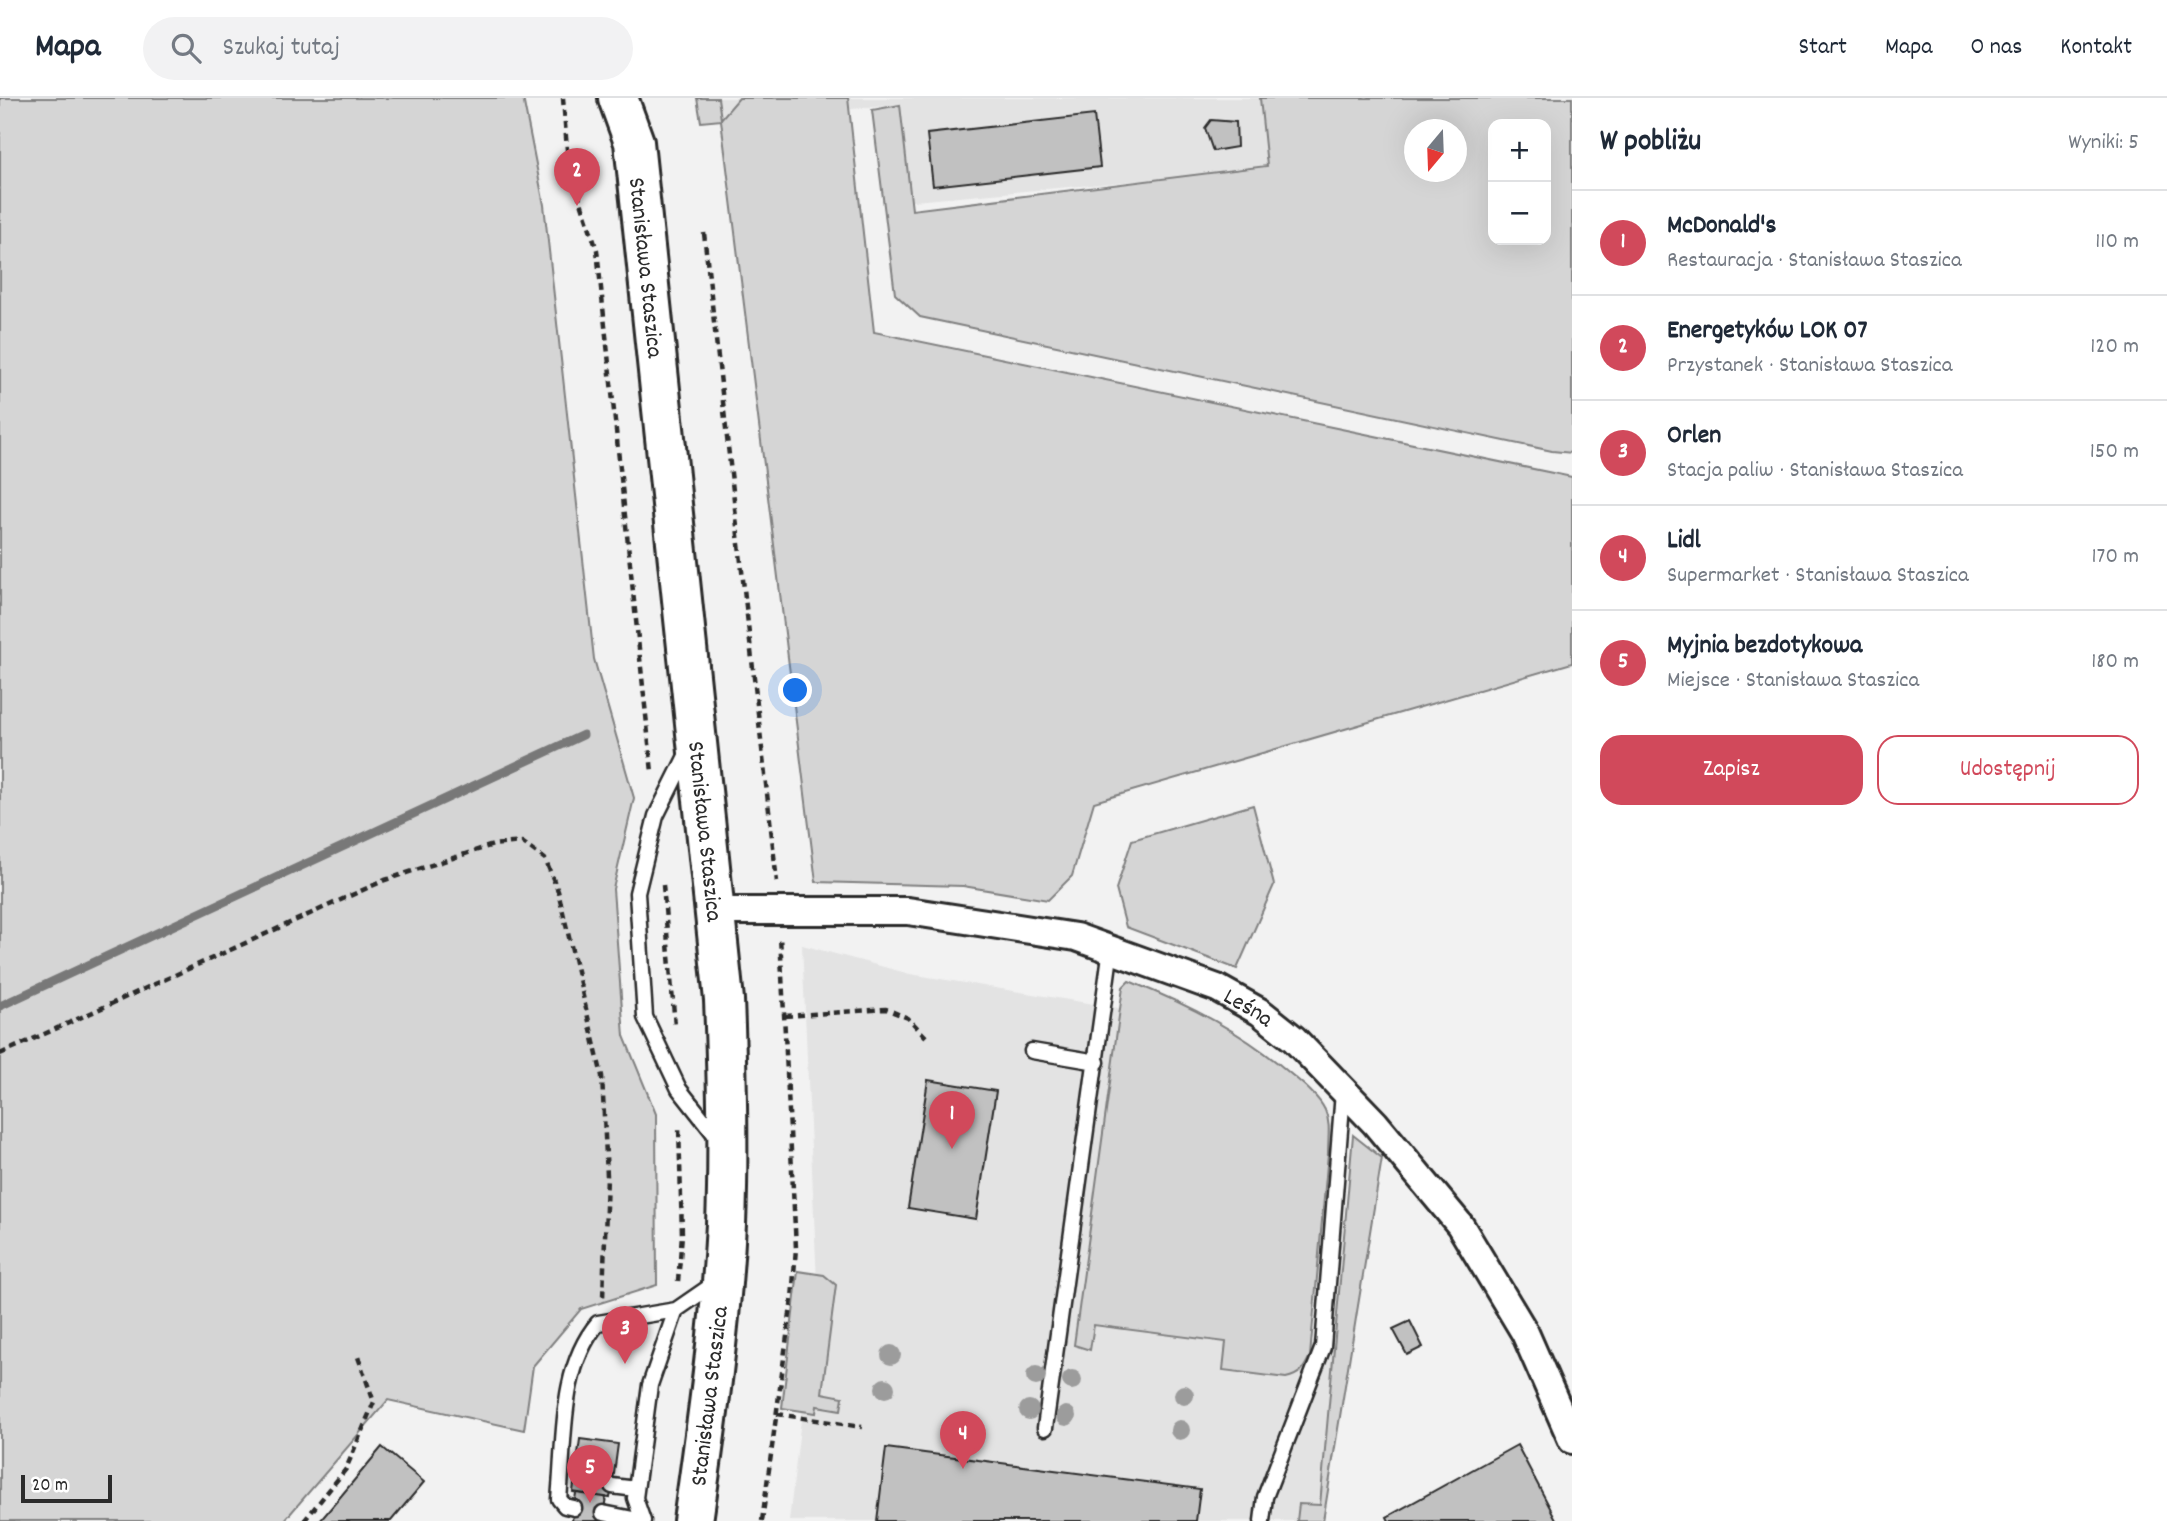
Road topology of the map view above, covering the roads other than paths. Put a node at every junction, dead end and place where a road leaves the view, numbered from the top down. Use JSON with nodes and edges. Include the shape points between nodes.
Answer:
{"nodes":[{"id":1,"x":618,"y":98,"type":"edge"},
{"id":2,"x":640,"y":98,"type":"edge"},
{"id":3,"x":634,"y":142,"type":"junction"},
{"id":4,"x":698,"y":732,"type":"junction"},
{"id":5,"x":717,"y":911,"type":"junction"},
{"id":6,"x":1111,"y":948,"type":"junction"},
{"id":7,"x":1032,"y":1051,"type":"dead end"},
{"id":8,"x":1097,"y":1062,"type":"junction"},
{"id":9,"x":1343,"y":1091,"type":"junction"},
{"id":10,"x":727,"y":1150,"type":"junction"},
{"id":11,"x":722,"y":1278,"type":"junction"},
{"id":12,"x":676,"y":1310,"type":"junction"},
{"id":13,"x":1045,"y":1428,"type":"dead end"},
{"id":14,"x":1572,"y":1440,"type":"edge"},
{"id":15,"x":612,"y":1486,"type":"dead end"},
{"id":16,"x":636,"y":1489,"type":"junction"},
{"id":17,"x":574,"y":1508,"type":"dead end"},
{"id":18,"x":603,"y":1513,"type":"dead end"},
{"id":19,"x":643,"y":1521,"type":"edge"},
{"id":20,"x":694,"y":1521,"type":"edge"},
{"id":21,"x":1262,"y":1521,"type":"edge"}],
"edges":[{"from":1,"to":3,"type":"main road","name":"Stanisława Staszica"},
{"from":2,"to":3,"type":"main road","name":"Stanisława Staszica"},
{"from":3,"to":4,"type":"main road","name":"Stanisława Staszica"},
{"from":4,"to":5,"type":"main road","name":"Stanisława Staszica"},
{"from":4,"to":10,"type":"lane","via":[[656,816],[637,893],[645,1017],[679,1089]]},
{"from":5,"to":6,"type":"street","name":"Leśna","via":[[908,911],[1039,930]]},
{"from":5,"to":10,"type":"main road","name":"Stanisława Staszica"},
{"from":6,"to":8,"type":"lane"},
{"from":6,"to":9,"type":"street","name":"Leśna","via":[[1217,988],[1260,1012],[1294,1039]]},
{"from":7,"to":8,"type":"lane"},
{"from":8,"to":13,"type":"lane"},
{"from":9,"to":14,"type":"street","name":"Leśna","via":[[1460,1224],[1525,1333]]},
{"from":9,"to":21,"type":"lane","via":[[1324,1347],[1265,1497]]},
{"from":10,"to":11,"type":"main road","name":"Stanisława Staszica"},
{"from":11,"to":12,"type":"lane"},
{"from":11,"to":20,"type":"main road","name":"Stanisława Staszica"},
{"from":12,"to":16,"type":"lane","via":[[650,1385]]},
{"from":12,"to":17,"type":"lane","via":[[598,1323],[584,1340],[567,1404],[568,1479],[559,1499]]},
{"from":15,"to":16,"type":"lane"},
{"from":16,"to":19,"type":"lane"},
{"from":18,"to":19,"type":"lane"}]}
